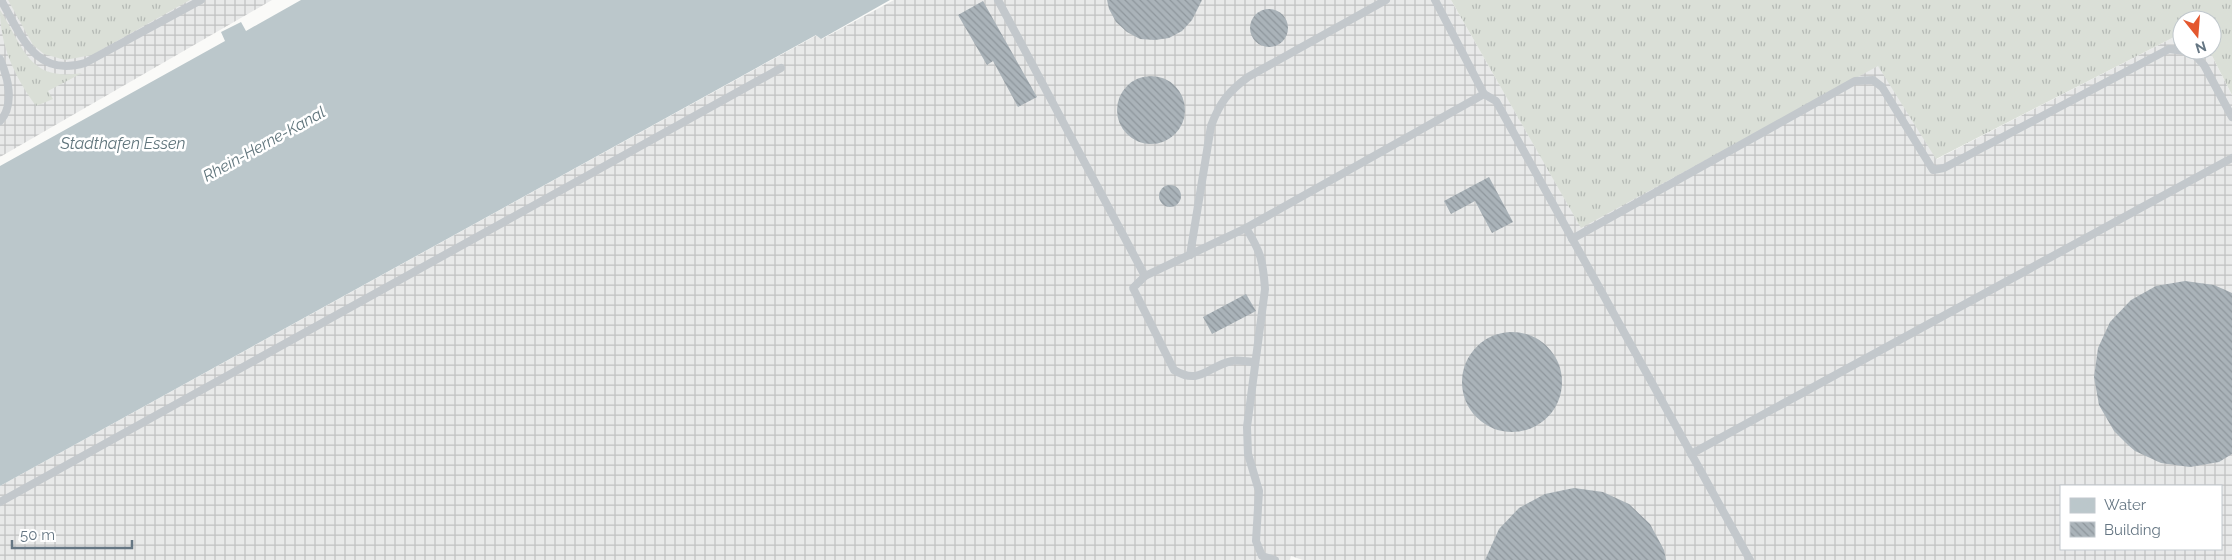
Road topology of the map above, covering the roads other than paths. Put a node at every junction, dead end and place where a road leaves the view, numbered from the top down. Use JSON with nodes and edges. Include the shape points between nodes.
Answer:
{"nodes":[{"id":1,"x":1,"y":0,"type":"edge"},
{"id":2,"x":202,"y":0,"type":"edge"},
{"id":3,"x":998,"y":0,"type":"edge"},
{"id":4,"x":1386,"y":0,"type":"edge"},
{"id":5,"x":1435,"y":0,"type":"edge"},
{"id":6,"x":0,"y":59,"type":"edge"},
{"id":7,"x":781,"y":68,"type":"dead end"},
{"id":8,"x":1484,"y":94,"type":"junction"},
{"id":9,"x":2232,"y":117,"type":"edge"},
{"id":10,"x":0,"y":121,"type":"edge"},
{"id":11,"x":2232,"y":158,"type":"edge"},
{"id":12,"x":1246,"y":228,"type":"junction"},
{"id":13,"x":1572,"y":239,"type":"junction"},
{"id":14,"x":1190,"y":255,"type":"junction"},
{"id":15,"x":1145,"y":276,"type":"junction"},
{"id":16,"x":1255,"y":362,"type":"junction"},
{"id":17,"x":1691,"y":454,"type":"junction"},
{"id":18,"x":0,"y":502,"type":"edge"},
{"id":19,"x":1275,"y":560,"type":"edge"},
{"id":20,"x":1750,"y":560,"type":"edge"}],
"edges":[{"from":1,"to":2,"type":"lane","via":[[27,47],[40,60],[62,66],[85,63]]},
{"from":3,"to":15,"type":"lane"},
{"from":4,"to":14,"type":"lane","via":[[1248,77],[1231,90],[1218,107],[1211,126]]},
{"from":5,"to":8,"type":"lane"},
{"from":6,"to":10,"type":"lane","via":[[7,81],[8,101]]},
{"from":7,"to":18,"type":"lane"},
{"from":8,"to":12,"type":"lane"},
{"from":8,"to":13,"type":"lane","via":[[1496,101]]},
{"from":9,"to":13,"type":"lane","via":[[2204,65],[2192,52],[2169,49],[1944,168],[1932,170],[1882,87],[1874,80],[1856,81]]},
{"from":11,"to":17,"type":"lane"},
{"from":12,"to":14,"type":"lane"},
{"from":12,"to":16,"type":"lane","via":[[1260,251],[1264,268],[1265,290]]},
{"from":13,"to":17,"type":"lane"},
{"from":14,"to":15,"type":"lane"},
{"from":15,"to":16,"type":"lane","via":[[1133,288],[1174,370],[1184,376],[1202,375],[1232,360]]},
{"from":16,"to":19,"type":"lane","via":[[1247,427],[1248,454],[1259,491],[1256,542],[1262,556]]},
{"from":17,"to":20,"type":"lane"}]}
